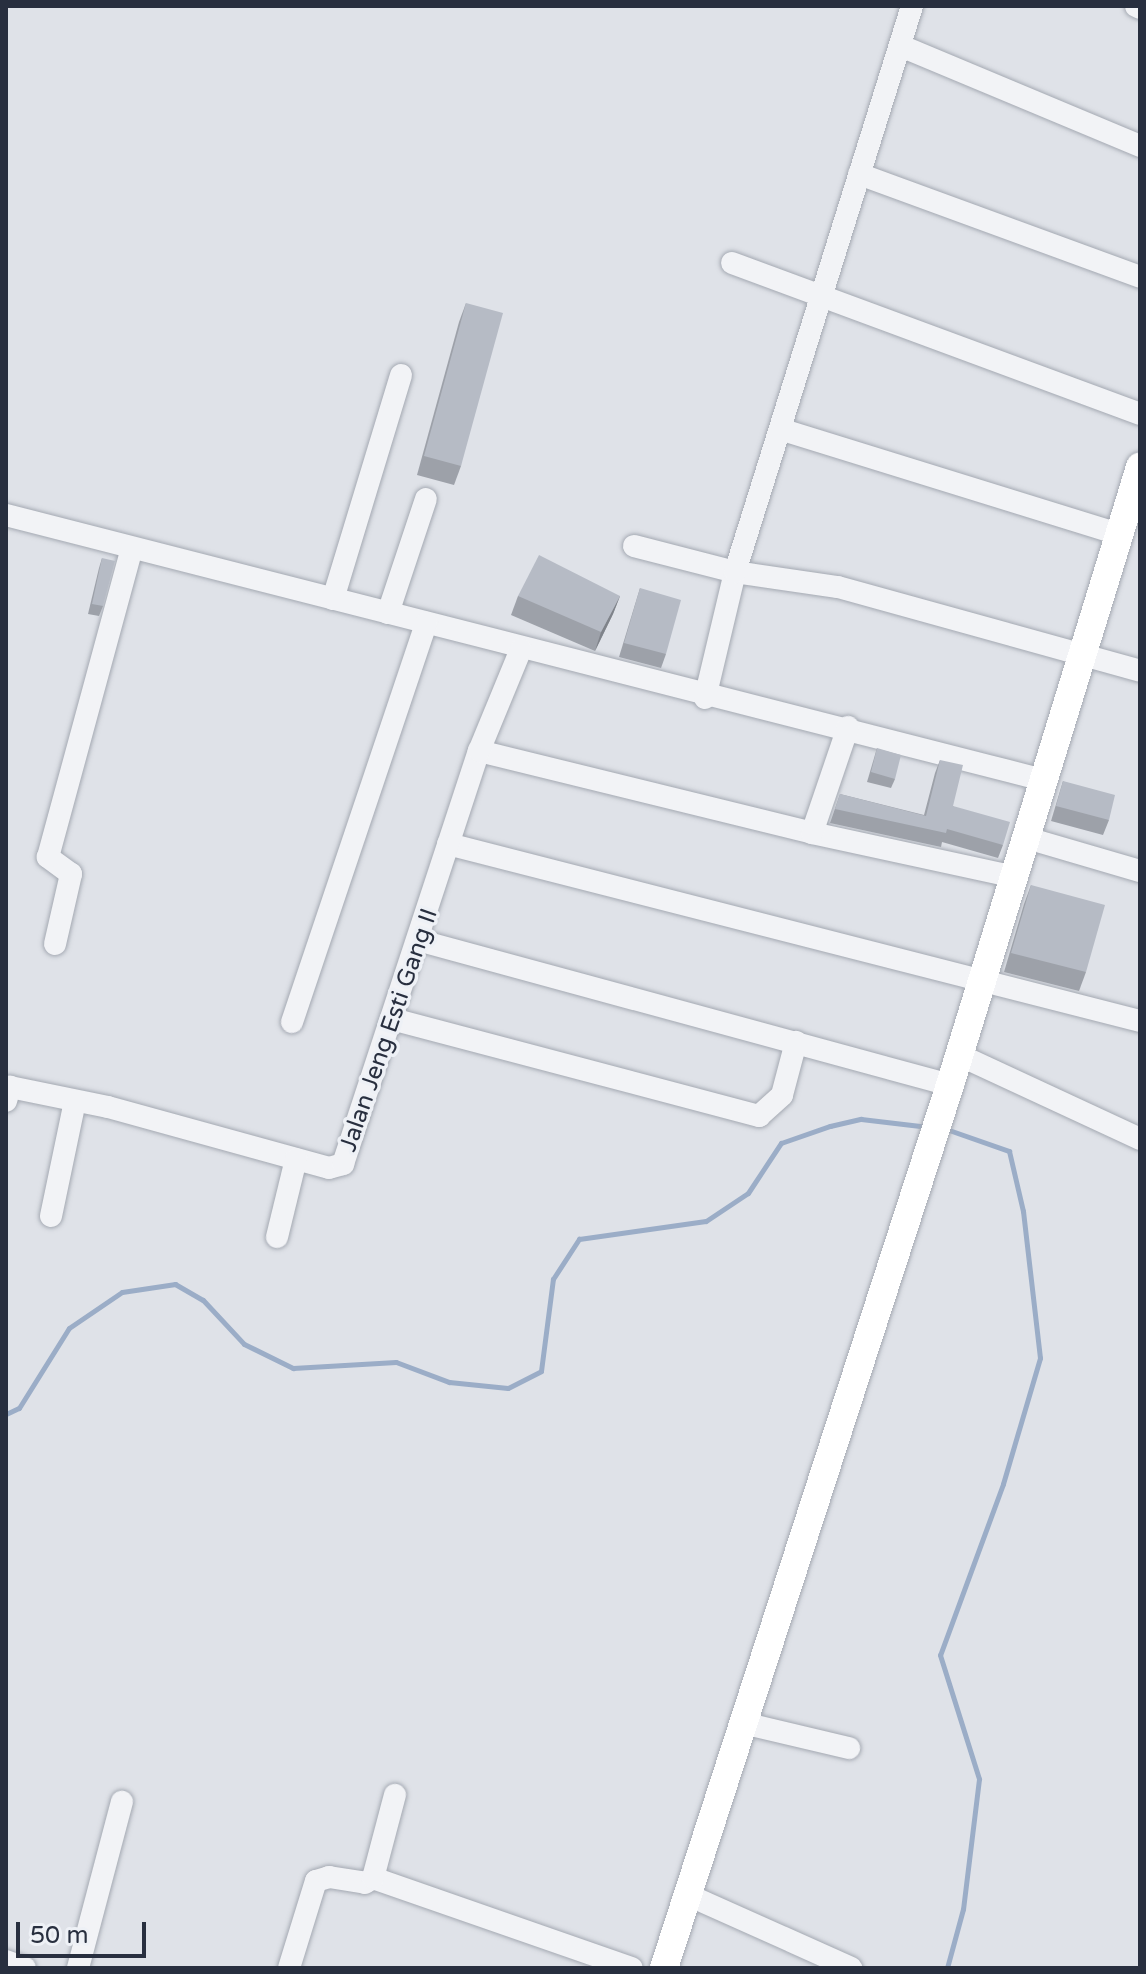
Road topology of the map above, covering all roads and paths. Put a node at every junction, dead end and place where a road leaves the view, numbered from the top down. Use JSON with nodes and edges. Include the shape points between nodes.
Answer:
{"nodes":[{"id":1,"x":912,"y":6,"type":"edge"},
{"id":2,"x":901,"y":46,"type":"junction"},
{"id":3,"x":1140,"y":146,"type":"edge"},
{"id":4,"x":859,"y":174,"type":"junction"},
{"id":5,"x":732,"y":263,"type":"dead end"},
{"id":6,"x":1140,"y":277,"type":"edge"},
{"id":7,"x":823,"y":296,"type":"junction"},
{"id":8,"x":401,"y":375,"type":"dead end"},
{"id":9,"x":1140,"y":414,"type":"edge"},
{"id":10,"x":783,"y":430,"type":"junction"},
{"id":11,"x":1140,"y":467,"type":"edge"},
{"id":12,"x":426,"y":499,"type":"dead end"},
{"id":13,"x":6,"y":515,"type":"edge"},
{"id":14,"x":1120,"y":534,"type":"junction"},
{"id":15,"x":634,"y":546,"type":"dead end"},
{"id":16,"x":132,"y":548,"type":"junction"},
{"id":17,"x":735,"y":572,"type":"junction"},
{"id":18,"x":333,"y":599,"type":"junction"},
{"id":19,"x":388,"y":613,"type":"junction"},
{"id":20,"x":426,"y":623,"type":"junction"},
{"id":21,"x":521,"y":649,"type":"junction"},
{"id":22,"x":1083,"y":653,"type":"junction"},
{"id":23,"x":1140,"y":671,"type":"edge"},
{"id":24,"x":705,"y":698,"type":"junction"},
{"id":25,"x":848,"y":727,"type":"junction"},
{"id":26,"x":479,"y":751,"type":"junction"},
{"id":27,"x":1043,"y":780,"type":"junction"},
{"id":28,"x":812,"y":833,"type":"junction"},
{"id":29,"x":1027,"y":838,"type":"junction"},
{"id":30,"x":448,"y":844,"type":"junction"},
{"id":31,"x":1140,"y":871,"type":"edge"},
{"id":32,"x":1015,"y":877,"type":"junction"},
{"id":33,"x":421,"y":941,"type":"junction"},
{"id":34,"x":55,"y":944,"type":"dead end"},
{"id":35,"x":981,"y":984,"type":"junction"},
{"id":36,"x":392,"y":1019,"type":"junction"},
{"id":37,"x":1140,"y":1021,"type":"edge"},
{"id":38,"x":292,"y":1022,"type":"dead end"},
{"id":39,"x":796,"y":1042,"type":"junction"},
{"id":40,"x":957,"y":1054,"type":"junction"},
{"id":41,"x":7,"y":1091,"type":"edge"},
{"id":42,"x":945,"y":1096,"type":"junction"},
{"id":43,"x":75,"y":1101,"type":"junction"},
{"id":44,"x":1140,"y":1139,"type":"edge"},
{"id":45,"x":296,"y":1159,"type":"junction"},
{"id":46,"x":51,"y":1216,"type":"dead end"},
{"id":47,"x":277,"y":1237,"type":"dead end"},
{"id":48,"x":743,"y":1723,"type":"junction"},
{"id":49,"x":849,"y":1748,"type":"dead end"},
{"id":50,"x":395,"y":1795,"type":"dead end"},
{"id":51,"x":122,"y":1802,"type":"dead end"},
{"id":52,"x":373,"y":1878,"type":"junction"},
{"id":53,"x":688,"y":1895,"type":"junction"},
{"id":54,"x":6,"y":1961,"type":"edge"},
{"id":55,"x":25,"y":1968,"type":"edge"},
{"id":56,"x":78,"y":1968,"type":"edge"},
{"id":57,"x":289,"y":1968,"type":"edge"},
{"id":58,"x":632,"y":1968,"type":"edge"},
{"id":59,"x":664,"y":1968,"type":"edge"},
{"id":60,"x":850,"y":1968,"type":"edge"}],
"edges":[{"from":1,"to":2,"type":"street"},
{"from":2,"to":3,"type":"street"},
{"from":2,"to":4,"type":"street"},
{"from":4,"to":6,"type":"street"},
{"from":4,"to":7,"type":"street"},
{"from":5,"to":7,"type":"street"},
{"from":7,"to":9,"type":"street"},
{"from":7,"to":10,"type":"street"},
{"from":8,"to":18,"type":"street"},
{"from":10,"to":14,"type":"street"},
{"from":10,"to":17,"type":"street"},
{"from":11,"to":14,"type":"main road"},
{"from":12,"to":19,"type":"street"},
{"from":13,"to":16,"type":"street"},
{"from":14,"to":22,"type":"main road"},
{"from":15,"to":17,"type":"street"},
{"from":16,"to":18,"type":"street"},
{"from":16,"to":34,"type":"street","via":[[48,857],[71,874]]},
{"from":17,"to":22,"type":"street","via":[[838,587]]},
{"from":17,"to":24,"type":"street"},
{"from":18,"to":19,"type":"street"},
{"from":19,"to":20,"type":"street"},
{"from":20,"to":21,"type":"street"},
{"from":20,"to":38,"type":"street"},
{"from":21,"to":24,"type":"street"},
{"from":21,"to":26,"type":"street","name":"Jalan Jeng Esti Gang II"},
{"from":22,"to":23,"type":"street"},
{"from":22,"to":27,"type":"main road"},
{"from":24,"to":25,"type":"street"},
{"from":25,"to":27,"type":"street"},
{"from":25,"to":28,"type":"street"},
{"from":26,"to":28,"type":"street"},
{"from":26,"to":30,"type":"street","name":"Jalan Jeng Esti Gang II"},
{"from":27,"to":29,"type":"main road"},
{"from":28,"to":32,"type":"street"},
{"from":29,"to":31,"type":"street"},
{"from":29,"to":32,"type":"main road"},
{"from":30,"to":33,"type":"street","name":"Jalan Jeng Esti Gang II"},
{"from":30,"to":35,"type":"street"},
{"from":32,"to":35,"type":"main road"},
{"from":33,"to":36,"type":"street","name":"Jalan Jeng Esti Gang II"},
{"from":33,"to":39,"type":"street"},
{"from":35,"to":37,"type":"street"},
{"from":35,"to":40,"type":"main road"},
{"from":36,"to":39,"type":"street","via":[[759,1116],[782,1095]]},
{"from":36,"to":45,"type":"street","name":"Jalan Jeng Esti Gang II","via":[[343,1164],[329,1168]]},
{"from":39,"to":42,"type":"street"},
{"from":40,"to":42,"type":"main road"},
{"from":40,"to":44,"type":"street"},
{"from":41,"to":43,"type":"street","name":"Jalan Jeng Esti Gang II"},
{"from":42,"to":48,"type":"main road"},
{"from":43,"to":45,"type":"street","name":"Jalan Jeng Esti Gang II"},
{"from":43,"to":46,"type":"street"},
{"from":45,"to":47,"type":"street"},
{"from":48,"to":49,"type":"street"},
{"from":48,"to":53,"type":"main road"},
{"from":50,"to":52,"type":"street"},
{"from":51,"to":56,"type":"street"},
{"from":52,"to":57,"type":"street","via":[[365,1883],[329,1877],[316,1881]]},
{"from":52,"to":58,"type":"street"},
{"from":53,"to":59,"type":"main road"},
{"from":53,"to":60,"type":"street"},
{"from":54,"to":55,"type":"street"}]}
